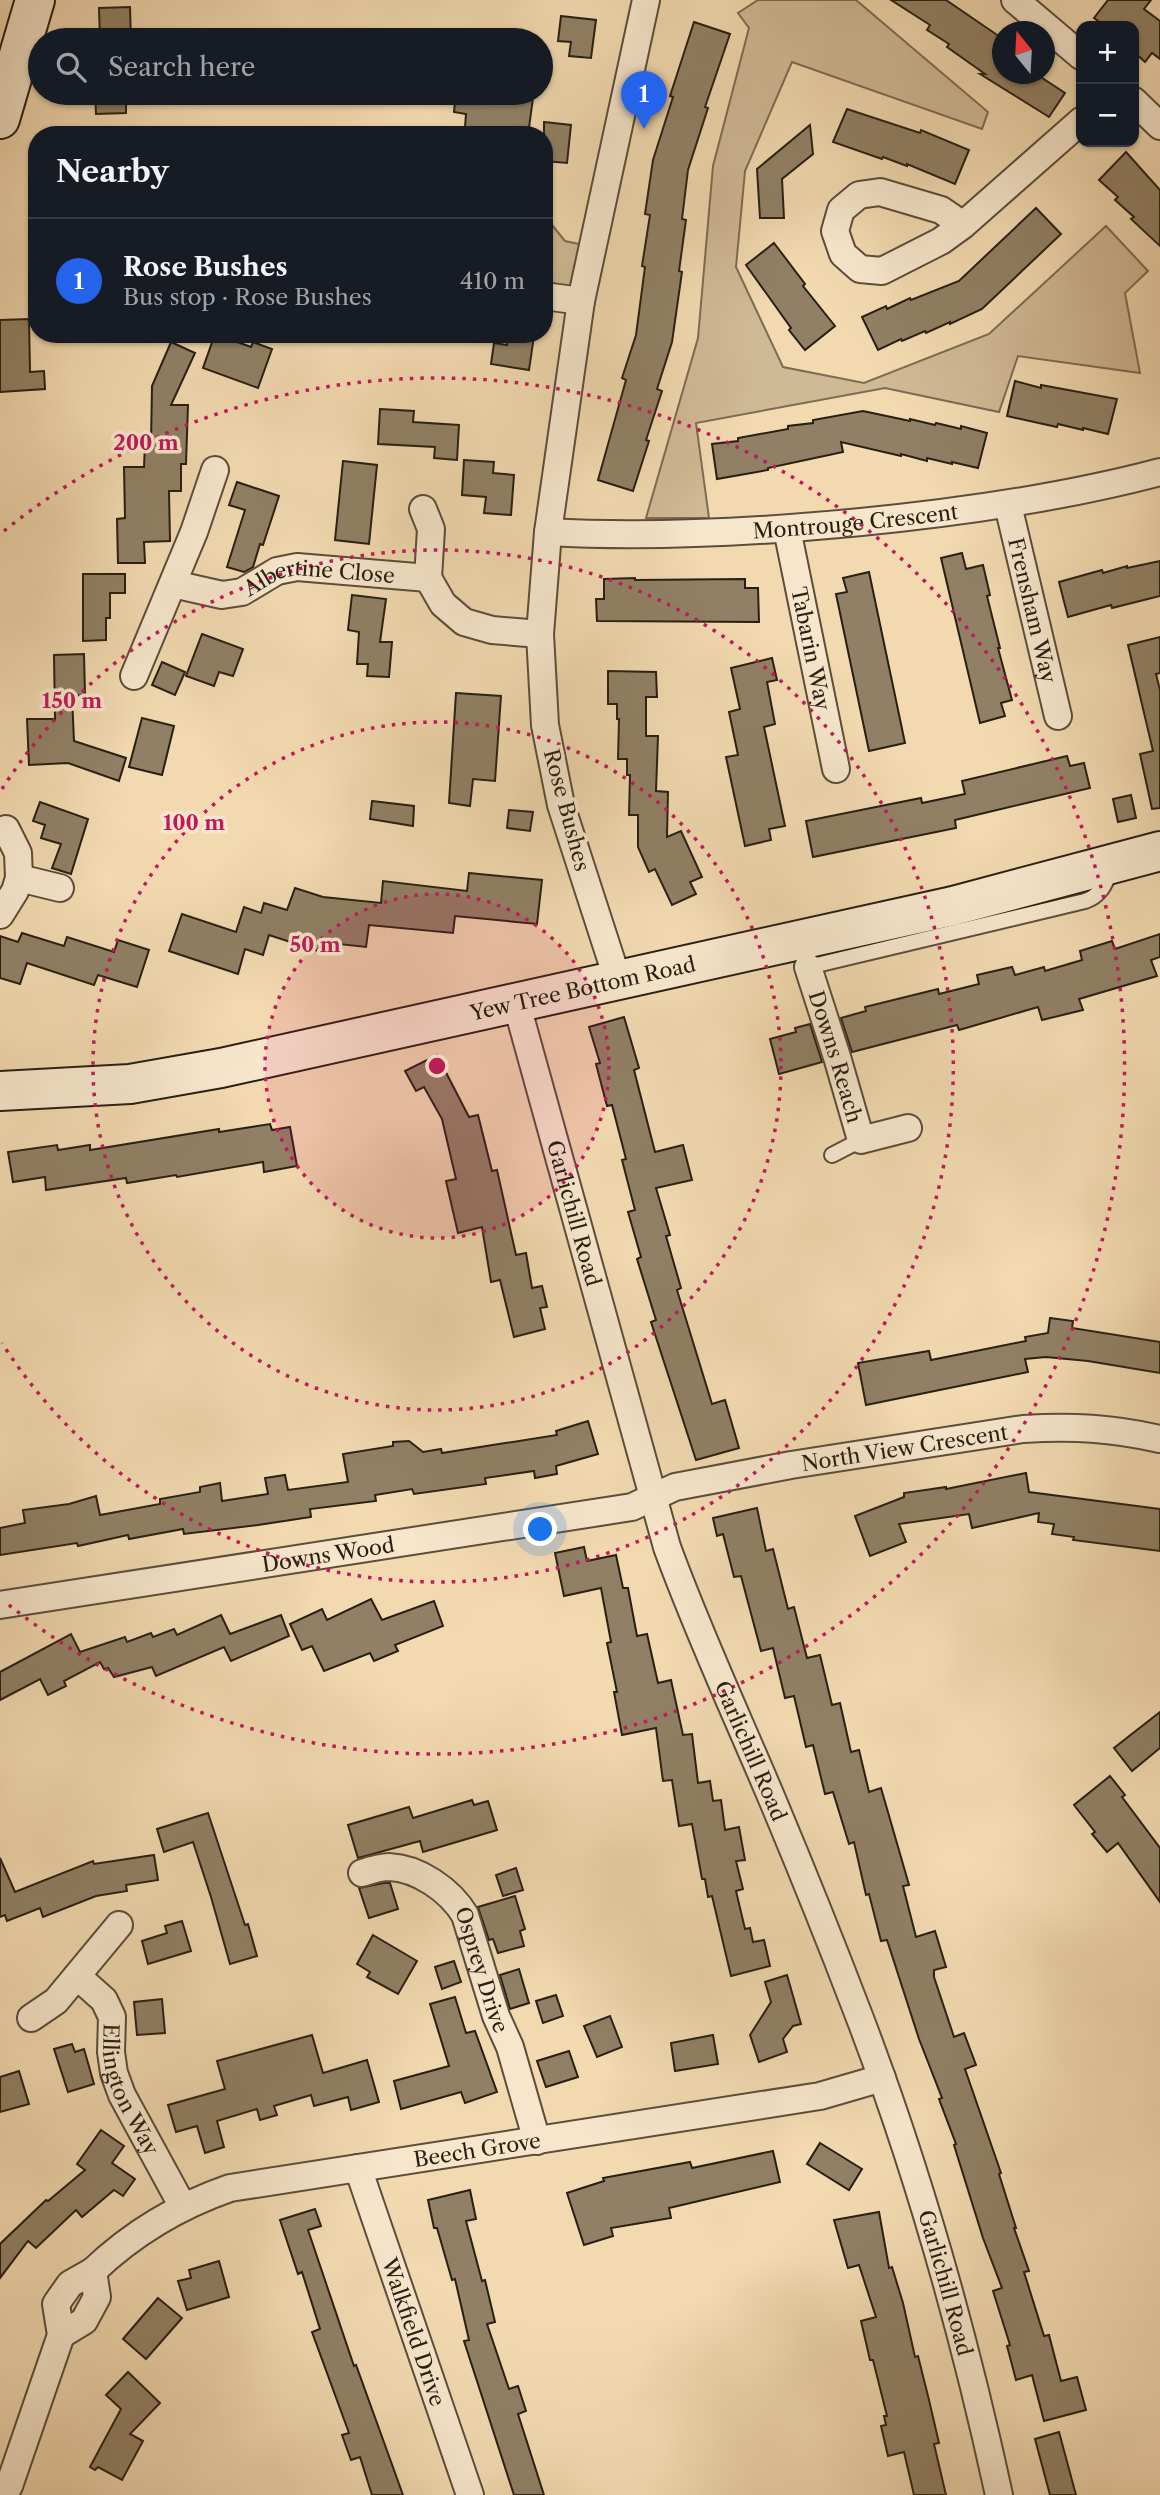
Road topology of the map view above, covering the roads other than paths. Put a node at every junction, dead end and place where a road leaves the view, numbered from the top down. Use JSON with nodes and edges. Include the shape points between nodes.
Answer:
{"nodes":[{"id":1,"x":35,"y":0,"type":"edge"},
{"id":2,"x":646,"y":0,"type":"edge"},
{"id":3,"x":1015,"y":0,"type":"edge"},
{"id":4,"x":1076,"y":52,"type":"edge"},
{"id":5,"x":1139,"y":106,"type":"edge"},
{"id":6,"x":0,"y":119,"type":"edge"},
{"id":7,"x":1076,"y":125,"type":"edge"},
{"id":8,"x":1160,"y":126,"type":"edge"},
{"id":9,"x":963,"y":225,"type":"dead end"},
{"id":10,"x":553,"y":297,"type":"edge"},
{"id":11,"x":581,"y":301,"type":"junction"},
{"id":12,"x":215,"y":470,"type":"dead end"},
{"id":13,"x":1160,"y":472,"type":"edge"},
{"id":14,"x":1007,"y":505,"type":"junction"},
{"id":15,"x":423,"y":509,"type":"dead end"},
{"id":16,"x":787,"y":529,"type":"junction"},
{"id":17,"x":548,"y":532,"type":"junction"},
{"id":18,"x":428,"y":578,"type":"junction"},
{"id":19,"x":173,"y":584,"type":"junction"},
{"id":20,"x":540,"y":634,"type":"junction"},
{"id":21,"x":134,"y":676,"type":"dead end"},
{"id":22,"x":1058,"y":716,"type":"dead end"},
{"id":23,"x":836,"y":769,"type":"dead end"},
{"id":24,"x":6,"y":828,"type":"dead end"},
{"id":25,"x":1160,"y":850,"type":"edge"},
{"id":26,"x":19,"y":877,"type":"junction"},
{"id":27,"x":61,"y":888,"type":"dead end"},
{"id":28,"x":0,"y":915,"type":"edge"},
{"id":29,"x":800,"y":955,"type":"junction"},
{"id":30,"x":618,"y":981,"type":"junction"},
{"id":31,"x":516,"y":1002,"type":"junction"},
{"id":32,"x":0,"y":1091,"type":"edge"},
{"id":33,"x":908,"y":1128,"type":"dead end"},
{"id":34,"x":860,"y":1140,"type":"junction"},
{"id":35,"x":832,"y":1156,"type":"dead end"},
{"id":36,"x":1160,"y":1438,"type":"edge"},
{"id":37,"x":653,"y":1496,"type":"junction"},
{"id":38,"x":0,"y":1605,"type":"edge"},
{"id":39,"x":362,"y":1873,"type":"dead end"},
{"id":40,"x":119,"y":1924,"type":"dead end"},
{"id":41,"x":77,"y":1976,"type":"junction"},
{"id":42,"x":31,"y":2018,"type":"dead end"},
{"id":43,"x":882,"y":2078,"type":"junction"},
{"id":44,"x":537,"y":2141,"type":"junction"},
{"id":45,"x":358,"y":2168,"type":"junction"},
{"id":46,"x":183,"y":2207,"type":"junction"},
{"id":47,"x":9,"y":2486,"type":"dead end"},
{"id":48,"x":470,"y":2495,"type":"edge"},
{"id":49,"x":999,"y":2495,"type":"edge"}],
"edges":[{"from":1,"to":6,"type":"main road"},
{"from":2,"to":11,"type":"street","name":"Rose Bushes"},
{"from":3,"to":4,"type":"street"},
{"from":5,"to":8,"type":"street"},
{"from":7,"to":9,"type":"street"},
{"from":10,"to":11,"type":"street"},
{"from":11,"to":17,"type":"street","name":"Rose Bushes"},
{"from":12,"to":19,"type":"street"},
{"from":13,"to":14,"type":"street","name":"Montrouge Crescent"},
{"from":14,"to":16,"type":"street","name":"Montrouge Crescent"},
{"from":14,"to":22,"type":"street","name":"Frensham Way"},
{"from":15,"to":18,"type":"street","via":[[430,529]]},
{"from":16,"to":17,"type":"street","name":"Montrouge Crescent","via":[[666,535]]},
{"from":16,"to":23,"type":"street","name":"Tabarin Way"},
{"from":17,"to":20,"type":"street","name":"Rose Bushes"},
{"from":18,"to":19,"type":"street","name":"Albertine Close","via":[[297,567],[277,571],[242,592],[222,595]]},
{"from":18,"to":20,"type":"street","via":[[443,604],[464,622],[492,630]]},
{"from":19,"to":21,"type":"street"},
{"from":20,"to":30,"type":"street","name":"Rose Bushes","via":[[545,725],[561,805]]},
{"from":24,"to":26,"type":"street","via":[[18,853]]},
{"from":25,"to":29,"type":"main road","name":"Yew Tree Bottom Road","via":[[953,906]]},
{"from":26,"to":27,"type":"street"},
{"from":26,"to":28,"type":"street"},
{"from":29,"to":30,"type":"main road","name":"Yew Tree Bottom Road"},
{"from":29,"to":34,"type":"street","name":"Downs Reach","via":[[837,1057]]},
{"from":30,"to":31,"type":"main road","name":"Yew Tree Bottom Road"},
{"from":31,"to":32,"type":"main road","name":"Yew Tree Bottom Road","via":[[170,1077],[118,1085]]},
{"from":31,"to":37,"type":"street","name":"Garlichill Road"},
{"from":33,"to":34,"type":"street","name":"Downs Reach"},
{"from":34,"to":35,"type":"lane"},
{"from":36,"to":37,"type":"street","name":"North View Crescent","via":[[1117,1429],[1023,1429],[739,1475],[675,1487]]},
{"from":37,"to":38,"type":"street","name":"Downs Wood","via":[[632,1507]]},
{"from":37,"to":43,"type":"street","name":"Garlichill Road","via":[[688,1605],[776,1809]]},
{"from":39,"to":44,"type":"street","name":"Osprey Drive","via":[[386,1867],[407,1869],[456,1900],[510,2047]]},
{"from":40,"to":41,"type":"street"},
{"from":41,"to":42,"type":"street","via":[[56,2001]]},
{"from":41,"to":46,"type":"street","name":"Ellington Way","via":[[104,2000],[112,2017],[111,2052],[122,2095]]},
{"from":43,"to":44,"type":"street","name":"Beech Grove","via":[[820,2096]]},
{"from":43,"to":49,"type":"street","name":"Garlichill Road","via":[[957,2319]]},
{"from":44,"to":45,"type":"street","name":"Beech Grove"},
{"from":45,"to":46,"type":"street","name":"Beech Grove","via":[[230,2188]]},
{"from":45,"to":48,"type":"street","name":"Walkfield Drive"},
{"from":46,"to":47,"type":"street","name":"Beech Grove","via":[[117,2248],[93,2271],[70,2284],[56,2304],[61,2335]]}]}
